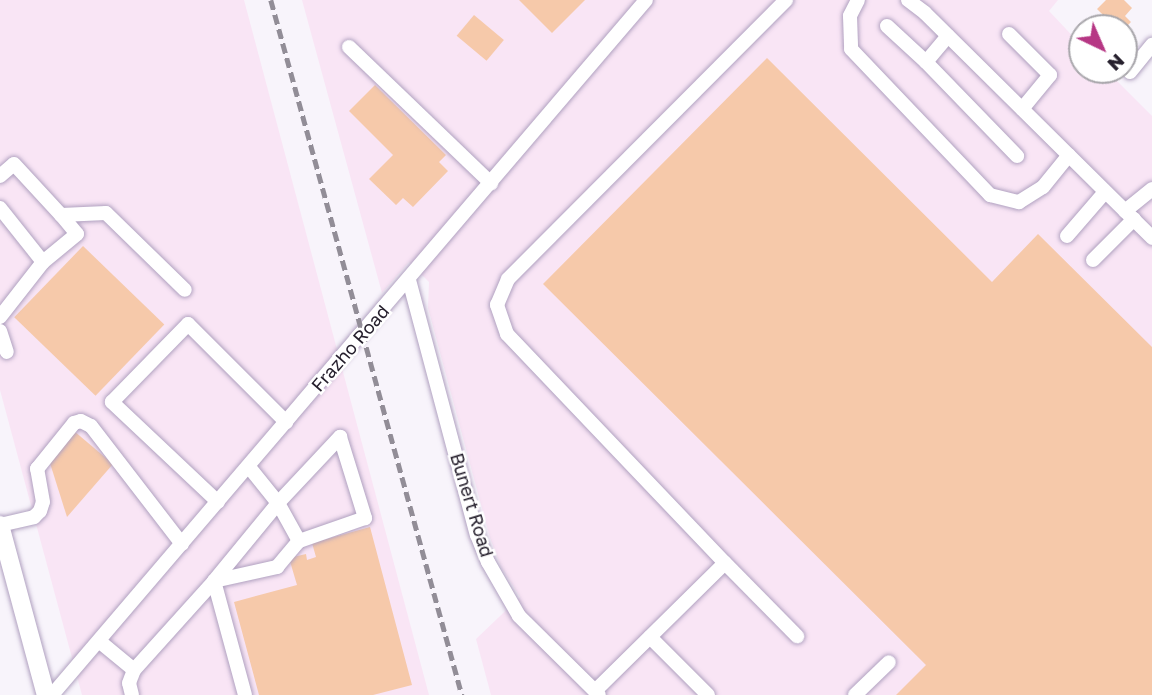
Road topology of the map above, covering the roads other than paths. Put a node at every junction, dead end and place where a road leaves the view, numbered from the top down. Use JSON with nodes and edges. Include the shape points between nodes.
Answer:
{"nodes":[{"id":1,"x":646,"y":0,"type":"edge"},
{"id":2,"x":786,"y":0,"type":"edge"},
{"id":3,"x":858,"y":0,"type":"edge"},
{"id":4,"x":908,"y":0,"type":"edge"},
{"id":5,"x":887,"y":26,"type":"dead end"},
{"id":6,"x":1009,"y":34,"type":"dead end"},
{"id":7,"x":948,"y":37,"type":"junction"},
{"id":8,"x":1152,"y":46,"type":"edge"},
{"id":9,"x":349,"y":47,"type":"dead end"},
{"id":10,"x":926,"y":62,"type":"junction"},
{"id":11,"x":1138,"y":63,"type":"edge"},
{"id":12,"x":1023,"y":109,"type":"junction"},
{"id":13,"x":1069,"y":155,"type":"junction"},
{"id":14,"x":1017,"y":156,"type":"dead end"},
{"id":15,"x":0,"y":176,"type":"edge"},
{"id":16,"x":491,"y":183,"type":"junction"},
{"id":17,"x":1152,"y":189,"type":"edge"},
{"id":18,"x":1105,"y":192,"type":"junction"},
{"id":19,"x":0,"y":208,"type":"edge"},
{"id":20,"x":61,"y":215,"type":"junction"},
{"id":21,"x":1129,"y":215,"type":"junction"},
{"id":22,"x":1067,"y":236,"type":"dead end"},
{"id":23,"x":1152,"y":238,"type":"edge"},
{"id":24,"x":1093,"y":260,"type":"dead end"},
{"id":25,"x":43,"y":262,"type":"junction"},
{"id":26,"x":409,"y":280,"type":"junction"},
{"id":27,"x":185,"y":290,"type":"dead end"},
{"id":28,"x":0,"y":317,"type":"edge"},
{"id":29,"x":0,"y":331,"type":"edge"},
{"id":30,"x":7,"y":352,"type":"dead end"},
{"id":31,"x":286,"y":422,"type":"junction"},
{"id":32,"x":249,"y":467,"type":"junction"},
{"id":33,"x":218,"y":502,"type":"junction"},
{"id":34,"x":278,"y":503,"type":"junction"},
{"id":35,"x":0,"y":525,"type":"edge"},
{"id":36,"x":299,"y":541,"type":"junction"},
{"id":37,"x":182,"y":544,"type":"junction"},
{"id":38,"x":725,"y":563,"type":"junction"},
{"id":39,"x":214,"y":581,"type":"junction"},
{"id":40,"x":797,"y":636,"type":"dead end"},
{"id":41,"x":650,"y":637,"type":"junction"},
{"id":42,"x":99,"y":640,"type":"junction"},
{"id":43,"x":889,"y":662,"type":"dead end"},
{"id":44,"x":134,"y":670,"type":"junction"},
{"id":45,"x":597,"y":693,"type":"edge"},
{"id":46,"x":49,"y":695,"type":"edge"},
{"id":47,"x":132,"y":695,"type":"edge"},
{"id":48,"x":245,"y":695,"type":"edge"},
{"id":49,"x":708,"y":695,"type":"edge"},
{"id":50,"x":855,"y":695,"type":"edge"}],
"edges":[{"from":1,"to":16,"type":"street","name":"Frazho Road"},
{"from":2,"to":38,"type":"street","via":[[508,279],[498,305],[507,334]]},
{"from":3,"to":13,"type":"street","via":[[850,16],[851,50],[990,195],[1019,202],[1043,187]]},
{"from":4,"to":7,"type":"street"},
{"from":5,"to":10,"type":"street"},
{"from":6,"to":12,"type":"street","via":[[1050,75]]},
{"from":7,"to":10,"type":"street"},
{"from":7,"to":12,"type":"street"},
{"from":8,"to":11,"type":"street"},
{"from":9,"to":16,"type":"street"},
{"from":10,"to":14,"type":"street"},
{"from":12,"to":13,"type":"street"},
{"from":13,"to":18,"type":"street"},
{"from":15,"to":20,"type":"street","via":[[13,164]]},
{"from":16,"to":26,"type":"street","name":"Frazho Road"},
{"from":17,"to":21,"type":"street"},
{"from":18,"to":21,"type":"street"},
{"from":18,"to":22,"type":"street"},
{"from":19,"to":25,"type":"street"},
{"from":20,"to":25,"type":"street","via":[[77,234]]},
{"from":20,"to":27,"type":"street","via":[[106,213]]},
{"from":21,"to":23,"type":"street"},
{"from":21,"to":24,"type":"street"},
{"from":25,"to":28,"type":"street"},
{"from":26,"to":31,"type":"street","name":"Frazho Road"},
{"from":26,"to":45,"type":"street","name":"Bunert Road","via":[[488,562],[519,616]]},
{"from":29,"to":30,"type":"street"},
{"from":31,"to":32,"type":"street","name":"Frazho Road"},
{"from":31,"to":33,"type":"street","via":[[188,324],[112,402]]},
{"from":32,"to":33,"type":"street","name":"Frazho Road"},
{"from":32,"to":34,"type":"street"},
{"from":33,"to":37,"type":"street","name":"Frazho Road"},
{"from":34,"to":36,"type":"street"},
{"from":34,"to":36,"type":"street","via":[[340,437],[365,517]]},
{"from":34,"to":39,"type":"street"},
{"from":35,"to":37,"type":"street","via":[[34,517],[40,511],[43,502],[37,469],[74,423],[81,421],[91,426]]},
{"from":35,"to":46,"type":"main road"},
{"from":36,"to":39,"type":"street","via":[[277,567]]},
{"from":37,"to":42,"type":"street","name":"Frazho Road"},
{"from":38,"to":40,"type":"street"},
{"from":38,"to":41,"type":"street"},
{"from":39,"to":44,"type":"street"},
{"from":39,"to":48,"type":"street"},
{"from":41,"to":45,"type":"street"},
{"from":41,"to":49,"type":"street"},
{"from":42,"to":44,"type":"street"},
{"from":42,"to":46,"type":"street","name":"Frazho Road"},
{"from":43,"to":50,"type":"street"},
{"from":44,"to":47,"type":"street","via":[[129,683]]}]}
